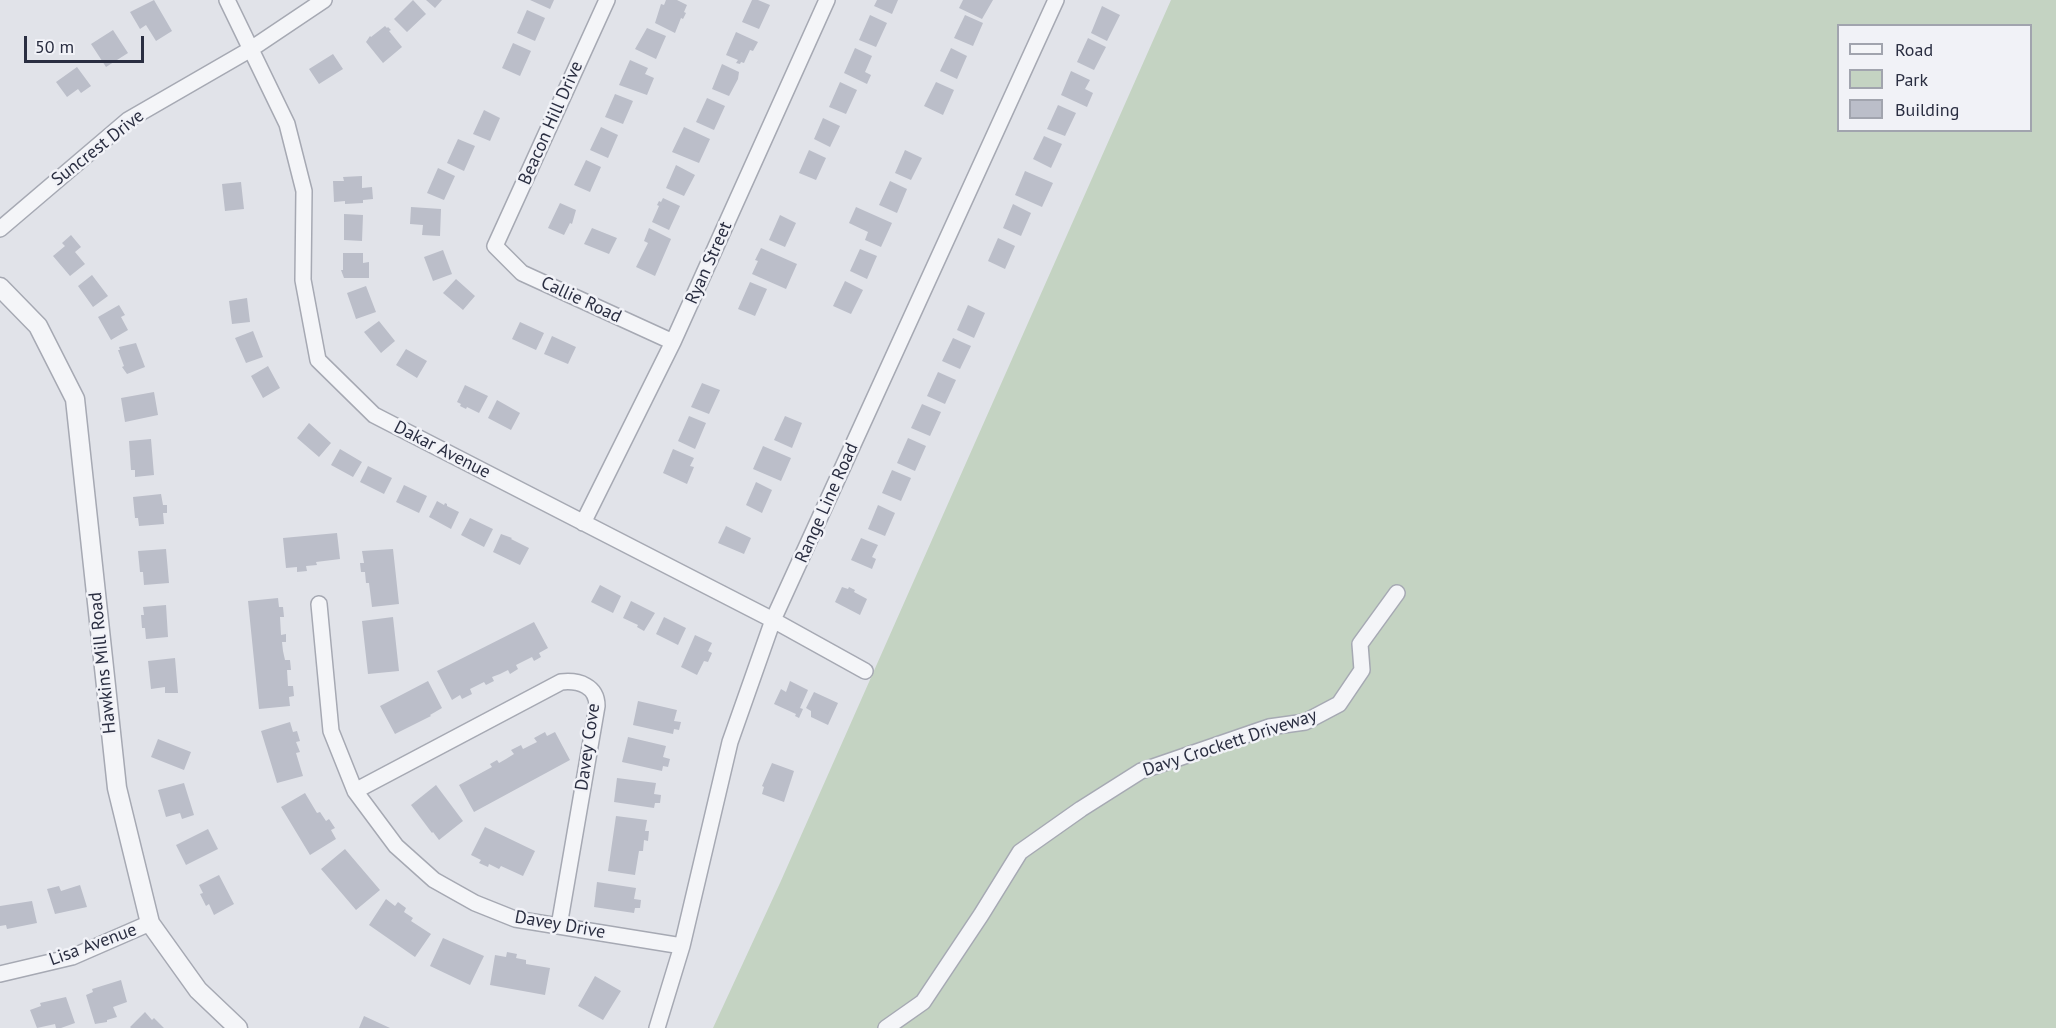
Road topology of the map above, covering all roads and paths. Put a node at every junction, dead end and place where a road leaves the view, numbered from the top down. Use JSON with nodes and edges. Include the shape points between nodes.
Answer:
{"nodes":[{"id":1,"x":227,"y":0,"type":"edge"},
{"id":2,"x":324,"y":0,"type":"edge"},
{"id":3,"x":607,"y":0,"type":"edge"},
{"id":4,"x":827,"y":0,"type":"edge"},
{"id":5,"x":1056,"y":0,"type":"edge"},
{"id":6,"x":250,"y":49,"type":"junction"},
{"id":7,"x":0,"y":229,"type":"edge"},
{"id":8,"x":495,"y":246,"type":"joint"},
{"id":9,"x":0,"y":287,"type":"edge"},
{"id":10,"x":673,"y":342,"type":"junction"},
{"id":11,"x":584,"y":523,"type":"junction"},
{"id":12,"x":1397,"y":593,"type":"dead end"},
{"id":13,"x":319,"y":604,"type":"dead end"},
{"id":14,"x":773,"y":620,"type":"junction"},
{"id":15,"x":865,"y":671,"type":"dead end"},
{"id":16,"x":355,"y":791,"type":"junction"},
{"id":17,"x":150,"y":923,"type":"junction"},
{"id":18,"x":559,"y":927,"type":"junction"},
{"id":19,"x":682,"y":946,"type":"junction"},
{"id":20,"x":0,"y":974,"type":"edge"},
{"id":21,"x":238,"y":1028,"type":"edge"},
{"id":22,"x":657,"y":1028,"type":"edge"},
{"id":23,"x":886,"y":1028,"type":"edge"}],
"edges":[{"from":1,"to":6,"type":"street","name":"Dakar Avenue"},
{"from":2,"to":6,"type":"street","name":"Suncrest Drive"},
{"from":3,"to":8,"type":"street","name":"Beacon Hill Drive"},
{"from":4,"to":10,"type":"street","name":"Ryan Street"},
{"from":5,"to":14,"type":"street","name":"Range Line Road"},
{"from":6,"to":7,"type":"street","name":"Suncrest Drive","via":[[128,120]]},
{"from":6,"to":11,"type":"street","name":"Dakar Avenue","via":[[287,124],[304,191],[303,280],[318,360],[374,416]]},
{"from":8,"to":10,"type":"street","name":"Callie Road","via":[[522,273]]},
{"from":9,"to":17,"type":"street","name":"Hawkins Mill Road","via":[[38,326],[75,399],[117,789]]},
{"from":10,"to":11,"type":"street","name":"Ryan Street"},
{"from":11,"to":14,"type":"street","name":"Dakar Avenue"},
{"from":12,"to":23,"type":"street","name":"Davy Crockett Driveway","via":[[1360,644],[1362,670],[1339,704],[1305,722],[1269,727],[1141,771],[1020,852],[923,1002]]},
{"from":13,"to":16,"type":"street","name":"Davey Drive","via":[[331,731]]},
{"from":14,"to":15,"type":"street","name":"Dakar Avenue"},
{"from":14,"to":19,"type":"street","name":"Range Line Road","via":[[730,742]]},
{"from":16,"to":18,"type":"street","name":"Davey Drive","via":[[396,846],[434,880],[515,919]]},
{"from":16,"to":18,"type":"street","name":"Davey Cove","via":[[561,682],[572,681],[592,690],[597,706]]},
{"from":17,"to":20,"type":"street","name":"Lisa Avenue","via":[[72,957]]},
{"from":17,"to":21,"type":"street","name":"Hawkins Mill Road","via":[[198,990]]},
{"from":18,"to":19,"type":"street","name":"Davey Drive"},
{"from":19,"to":22,"type":"street","name":"Range Line Road"}]}
